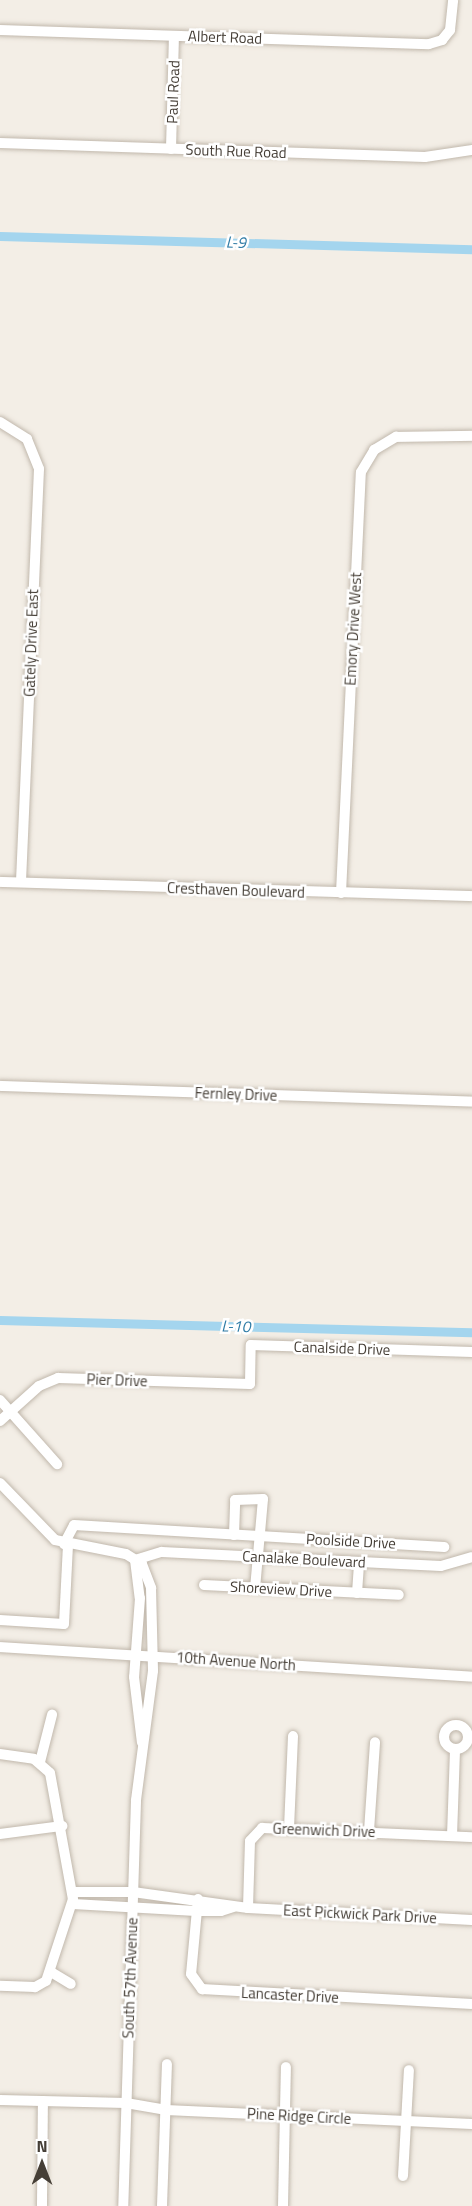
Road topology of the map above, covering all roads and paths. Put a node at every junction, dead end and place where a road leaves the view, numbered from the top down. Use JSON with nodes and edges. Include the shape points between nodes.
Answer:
{"nodes":[{"id":1,"x":453,"y":0,"type":"edge"},
{"id":2,"x":0,"y":30,"type":"edge"},
{"id":3,"x":174,"y":36,"type":"junction"},
{"id":4,"x":0,"y":143,"type":"edge"},
{"id":5,"x":171,"y":149,"type":"junction"},
{"id":6,"x":472,"y":150,"type":"edge"},
{"id":7,"x":0,"y":422,"type":"edge"},
{"id":8,"x":472,"y":436,"type":"edge"},
{"id":9,"x":0,"y":882,"type":"edge"},
{"id":10,"x":21,"y":882,"type":"junction"},
{"id":11,"x":341,"y":893,"type":"junction"},
{"id":12,"x":472,"y":896,"type":"edge"},
{"id":13,"x":0,"y":1086,"type":"edge"},
{"id":14,"x":472,"y":1102,"type":"edge"},
{"id":15,"x":472,"y":1352,"type":"edge"},
{"id":16,"x":250,"y":1384,"type":"joint"},
{"id":17,"x":0,"y":1400,"type":"edge"},
{"id":18,"x":10,"y":1412,"type":"junction"},
{"id":19,"x":0,"y":1421,"type":"edge"},
{"id":20,"x":57,"y":1464,"type":"dead end"},
{"id":21,"x":0,"y":1484,"type":"edge"},
{"id":22,"x":234,"y":1535,"type":"junction"},
{"id":23,"x":259,"y":1536,"type":"junction"},
{"id":24,"x":66,"y":1545,"type":"junction"},
{"id":25,"x":444,"y":1547,"type":"dead end"},
{"id":26,"x":258,"y":1557,"type":"junction"},
{"id":27,"x":472,"y":1558,"type":"edge"},
{"id":28,"x":135,"y":1560,"type":"junction"},
{"id":29,"x":359,"y":1562,"type":"junction"},
{"id":30,"x":204,"y":1585,"type":"dead end"},
{"id":31,"x":255,"y":1588,"type":"junction"},
{"id":32,"x":357,"y":1593,"type":"junction"},
{"id":33,"x":399,"y":1595,"type":"dead end"},
{"id":34,"x":0,"y":1620,"type":"edge"},
{"id":35,"x":0,"y":1647,"type":"edge"},
{"id":36,"x":138,"y":1654,"type":"junction"},
{"id":37,"x":153,"y":1655,"type":"junction"},
{"id":38,"x":472,"y":1677,"type":"edge"},
{"id":39,"x":52,"y":1715,"type":"dead end"},
{"id":40,"x":293,"y":1736,"type":"dead end"},
{"id":41,"x":375,"y":1742,"type":"dead end"},
{"id":42,"x":455,"y":1749,"type":"dead end"},
{"id":43,"x":143,"y":1751,"type":"junction"},
{"id":44,"x":0,"y":1754,"type":"edge"},
{"id":45,"x":40,"y":1762,"type":"junction"},
{"id":46,"x":62,"y":1826,"type":"junction"},
{"id":47,"x":289,"y":1828,"type":"junction"},
{"id":48,"x":369,"y":1831,"type":"junction"},
{"id":49,"x":0,"y":1834,"type":"edge"},
{"id":50,"x":452,"y":1836,"type":"junction"},
{"id":51,"x":472,"y":1837,"type":"edge"},
{"id":52,"x":133,"y":1892,"type":"junction"},
{"id":53,"x":72,"y":1898,"type":"junction"},
{"id":54,"x":198,"y":1899,"type":"junction"},
{"id":55,"x":234,"y":1906,"type":"junction"},
{"id":56,"x":133,"y":1908,"type":"junction"},
{"id":57,"x":248,"y":1908,"type":"junction"},
{"id":58,"x":196,"y":1911,"type":"junction"},
{"id":59,"x":472,"y":1920,"type":"edge"},
{"id":60,"x":51,"y":1972,"type":"junction"},
{"id":61,"x":71,"y":1984,"type":"dead end"},
{"id":62,"x":0,"y":1986,"type":"edge"},
{"id":63,"x":472,"y":2004,"type":"edge"},
{"id":64,"x":167,"y":2064,"type":"dead end"},
{"id":65,"x":286,"y":2067,"type":"dead end"},
{"id":66,"x":409,"y":2070,"type":"dead end"},
{"id":67,"x":0,"y":2100,"type":"edge"},
{"id":68,"x":43,"y":2101,"type":"junction"},
{"id":69,"x":126,"y":2103,"type":"junction"},
{"id":70,"x":166,"y":2110,"type":"junction"},
{"id":71,"x":285,"y":2116,"type":"junction"},
{"id":72,"x":408,"y":2121,"type":"junction"},
{"id":73,"x":472,"y":2124,"type":"edge"},
{"id":74,"x":404,"y":2176,"type":"dead end"},
{"id":75,"x":42,"y":2206,"type":"edge"},
{"id":76,"x":123,"y":2206,"type":"edge"},
{"id":77,"x":162,"y":2206,"type":"edge"},
{"id":78,"x":284,"y":2206,"type":"edge"}],
"edges":[{"from":1,"to":3,"type":"street","name":"Albert Road","via":[[447,36],[429,44]]},
{"from":2,"to":3,"type":"street","name":"Albert Road"},
{"from":3,"to":5,"type":"street","name":"Paul Road"},
{"from":4,"to":5,"type":"street","name":"South Rue Road"},
{"from":5,"to":6,"type":"street","name":"South Rue Road","via":[[425,157]]},
{"from":7,"to":10,"type":"street","name":"Gately Drive East","via":[[27,439],[39,469]]},
{"from":8,"to":11,"type":"street","name":"Emory Drive West","via":[[409,434],[390,439],[374,450],[361,472]]},
{"from":9,"to":10,"type":"street","name":"Cresthaven Boulevard"},
{"from":10,"to":11,"type":"street","name":"Cresthaven Boulevard"},
{"from":11,"to":12,"type":"street","name":"Cresthaven Boulevard"},
{"from":13,"to":14,"type":"street","name":"Fernley Drive"},
{"from":15,"to":16,"type":"street","name":"Canalside Drive","via":[[251,1345]]},
{"from":16,"to":18,"type":"street","name":"Pier Drive","via":[[58,1378],[39,1386]]},
{"from":17,"to":18,"type":"street"},
{"from":18,"to":19,"type":"street","name":"Pier Drive"},
{"from":18,"to":20,"type":"street"},
{"from":21,"to":24,"type":"street","via":[[45,1533]]},
{"from":22,"to":23,"type":"street","name":"Poolside Drive"},
{"from":22,"to":23,"type":"street","via":[[235,1500],[262,1499]]},
{"from":22,"to":24,"type":"street","name":"Poolside Drive","via":[[74,1526]]},
{"from":23,"to":25,"type":"street","name":"Poolside Drive"},
{"from":23,"to":26,"type":"street"},
{"from":24,"to":28,"type":"street","via":[[116,1550]]},
{"from":24,"to":34,"type":"street","via":[[64,1624]]},
{"from":26,"to":28,"type":"street","name":"Canalake Boulevard","via":[[162,1552]]},
{"from":26,"to":29,"type":"street","name":"Canalake Boulevard"},
{"from":26,"to":31,"type":"street"},
{"from":27,"to":29,"type":"street","name":"Canalake Boulevard","via":[[441,1566]]},
{"from":28,"to":36,"type":"street","name":"South 57th Avenue","via":[[140,1598]]},
{"from":28,"to":37,"type":"street","name":"South 57th Avenue","via":[[145,1570],[152,1598]]},
{"from":29,"to":32,"type":"street"},
{"from":30,"to":31,"type":"street","name":"Shoreview Drive"},
{"from":31,"to":32,"type":"street","name":"Shoreview Drive"},
{"from":32,"to":33,"type":"street","name":"Shoreview Drive"},
{"from":35,"to":36,"type":"street","name":"10th Avenue North"},
{"from":36,"to":37,"type":"street","name":"10th Avenue North"},
{"from":36,"to":43,"type":"street","name":"South 57th Avenue","via":[[134,1677],[136,1718]]},
{"from":37,"to":38,"type":"street","name":"10th Avenue North"},
{"from":37,"to":43,"type":"street","name":"South 57th Avenue"},
{"from":39,"to":45,"type":"street"},
{"from":40,"to":47,"type":"street"},
{"from":41,"to":48,"type":"street"},
{"from":42,"to":50,"type":"street"},
{"from":43,"to":52,"type":"street","name":"South 57th Avenue","via":[[136,1801]]},
{"from":44,"to":45,"type":"street"},
{"from":45,"to":46,"type":"street","via":[[52,1779]]},
{"from":46,"to":49,"type":"street"},
{"from":46,"to":53,"type":"street"},
{"from":47,"to":48,"type":"street","name":"Greenwich Drive"},
{"from":47,"to":57,"type":"street","name":"Greenwich Drive","via":[[262,1828],[253,1835]]},
{"from":48,"to":50,"type":"street","name":"Greenwich Drive"},
{"from":50,"to":51,"type":"street","name":"Greenwich Drive"},
{"from":52,"to":53,"type":"street","name":"East Pickwick Park Drive"},
{"from":52,"to":54,"type":"street","name":"East Pickwick Park Drive"},
{"from":52,"to":56,"type":"street","name":"South 57th Avenue"},
{"from":53,"to":56,"type":"street"},
{"from":53,"to":60,"type":"street"},
{"from":54,"to":55,"type":"street","name":"East Pickwick Park Drive"},
{"from":54,"to":58,"type":"street","name":"Lancaster Drive"},
{"from":55,"to":57,"type":"street","name":"East Pickwick Park Drive"},
{"from":55,"to":58,"type":"street","via":[[221,1911]]},
{"from":56,"to":58,"type":"street"},
{"from":56,"to":69,"type":"street","name":"South 57th Avenue"},
{"from":57,"to":59,"type":"street","name":"East Pickwick Park Drive"},
{"from":58,"to":63,"type":"street","name":"Lancaster Drive","via":[[191,1974],[202,1989]]},
{"from":60,"to":61,"type":"street"},
{"from":60,"to":62,"type":"street","via":[[46,1981],[35,1987]]},
{"from":64,"to":70,"type":"street"},
{"from":65,"to":71,"type":"street"},
{"from":66,"to":72,"type":"street"},
{"from":67,"to":68,"type":"street","name":"Pine Ridge Circle"},
{"from":68,"to":69,"type":"street","name":"Pine Ridge Circle"},
{"from":68,"to":75,"type":"street"},
{"from":69,"to":70,"type":"street","name":"Pine Ridge Circle"},
{"from":69,"to":76,"type":"street","name":"South 57th Avenue"},
{"from":70,"to":71,"type":"street","name":"Pine Ridge Circle"},
{"from":70,"to":77,"type":"street"},
{"from":71,"to":72,"type":"street","name":"Pine Ridge Circle"},
{"from":71,"to":78,"type":"street"},
{"from":72,"to":73,"type":"street","name":"Pine Ridge Circle"},
{"from":72,"to":74,"type":"street"}]}
